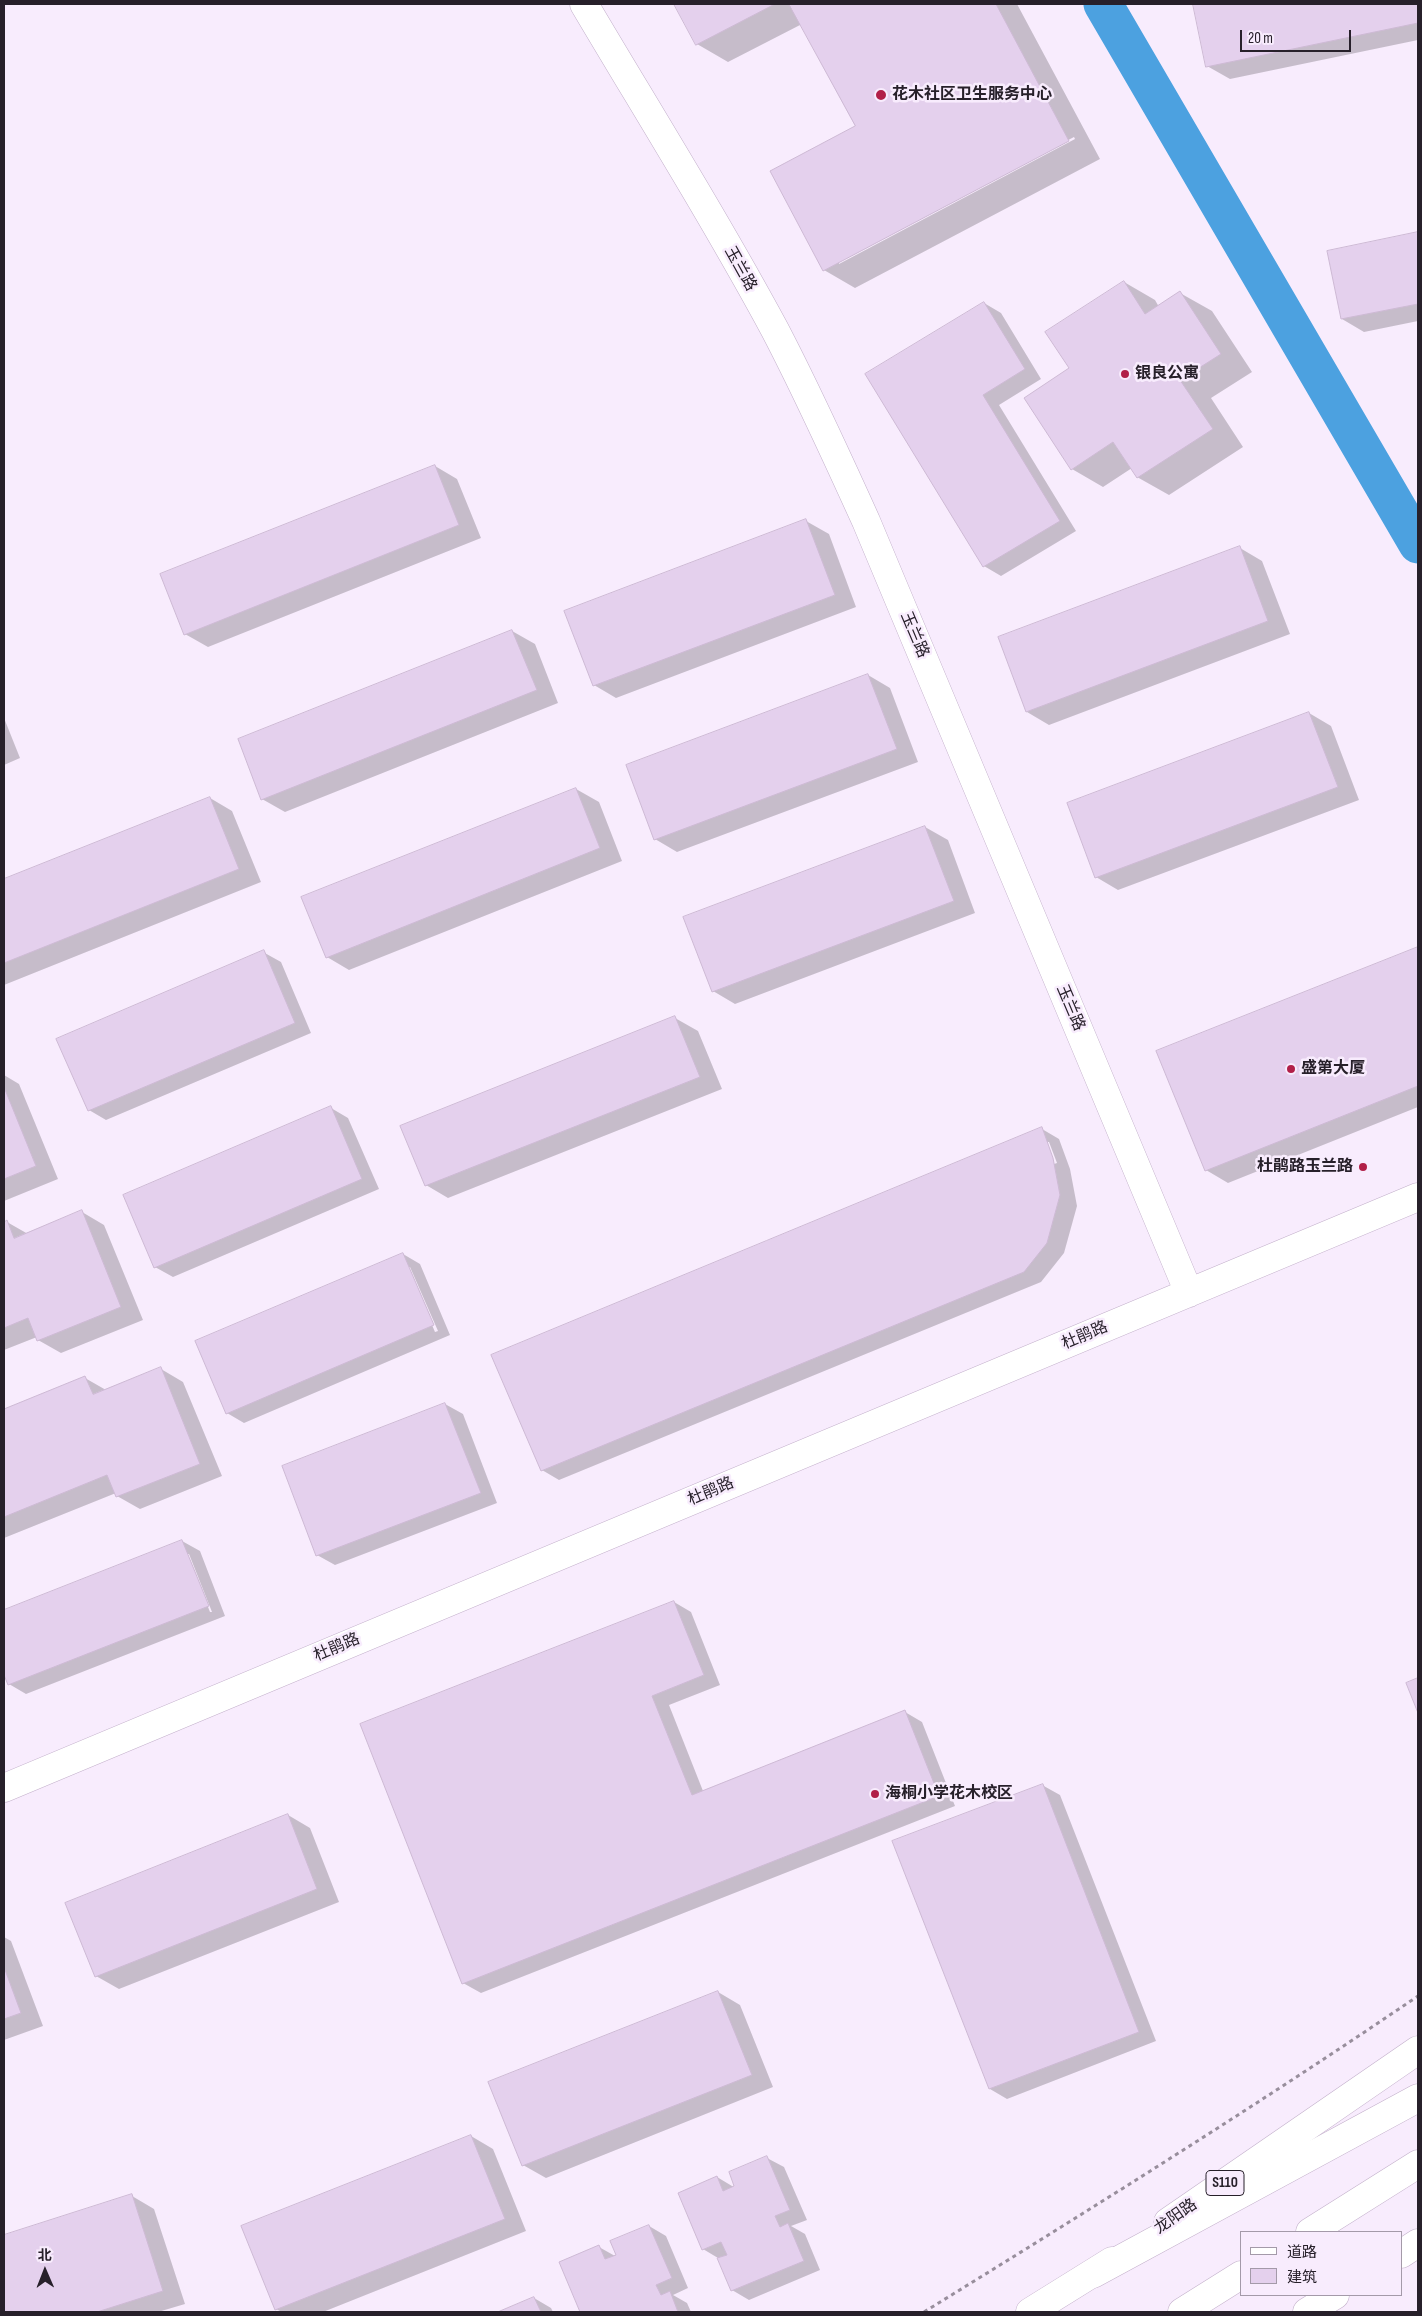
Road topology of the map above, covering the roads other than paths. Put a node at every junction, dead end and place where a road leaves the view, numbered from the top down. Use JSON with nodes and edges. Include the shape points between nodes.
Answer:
{"nodes":[{"id":1,"x":584,"y":4,"type":"edge"},
{"id":2,"x":1418,"y":1197,"type":"edge"},
{"id":3,"x":1189,"y":1293,"type":"junction"},
{"id":4,"x":4,"y":1788,"type":"edge"},
{"id":5,"x":1418,"y":2050,"type":"edge"},
{"id":6,"x":1418,"y":2098,"type":"edge"},
{"id":7,"x":1418,"y":2164,"type":"edge"},
{"id":8,"x":1312,"y":2231,"type":"edge"},
{"id":9,"x":1418,"y":2243,"type":"edge"},
{"id":10,"x":1402,"y":2253,"type":"edge"},
{"id":11,"x":1093,"y":2274,"type":"junction"},
{"id":12,"x":1240,"y":2276,"type":"edge"},
{"id":13,"x":1333,"y":2296,"type":"edge"},
{"id":14,"x":1030,"y":2312,"type":"edge"},
{"id":15,"x":1182,"y":2312,"type":"edge"},
{"id":16,"x":1308,"y":2312,"type":"edge"}],
"edges":[{"from":1,"to":3,"type":"main road","name":"玉兰路","via":[[723,238],[820,420],[881,557]]},
{"from":2,"to":3,"type":"main road","name":"杜鹃路"},
{"from":3,"to":4,"type":"main road","name":"杜鹃路"},
{"from":5,"to":11,"type":"main road","name":"龙阳路","number":"S110"},
{"from":6,"to":11,"type":"main road"},
{"from":7,"to":8,"type":"main road"},
{"from":9,"to":10,"type":"main road"},
{"from":11,"to":14,"type":"main road","name":"龙阳路","number":"S110"},
{"from":12,"to":15,"type":"main road"},
{"from":13,"to":16,"type":"main road"}]}
